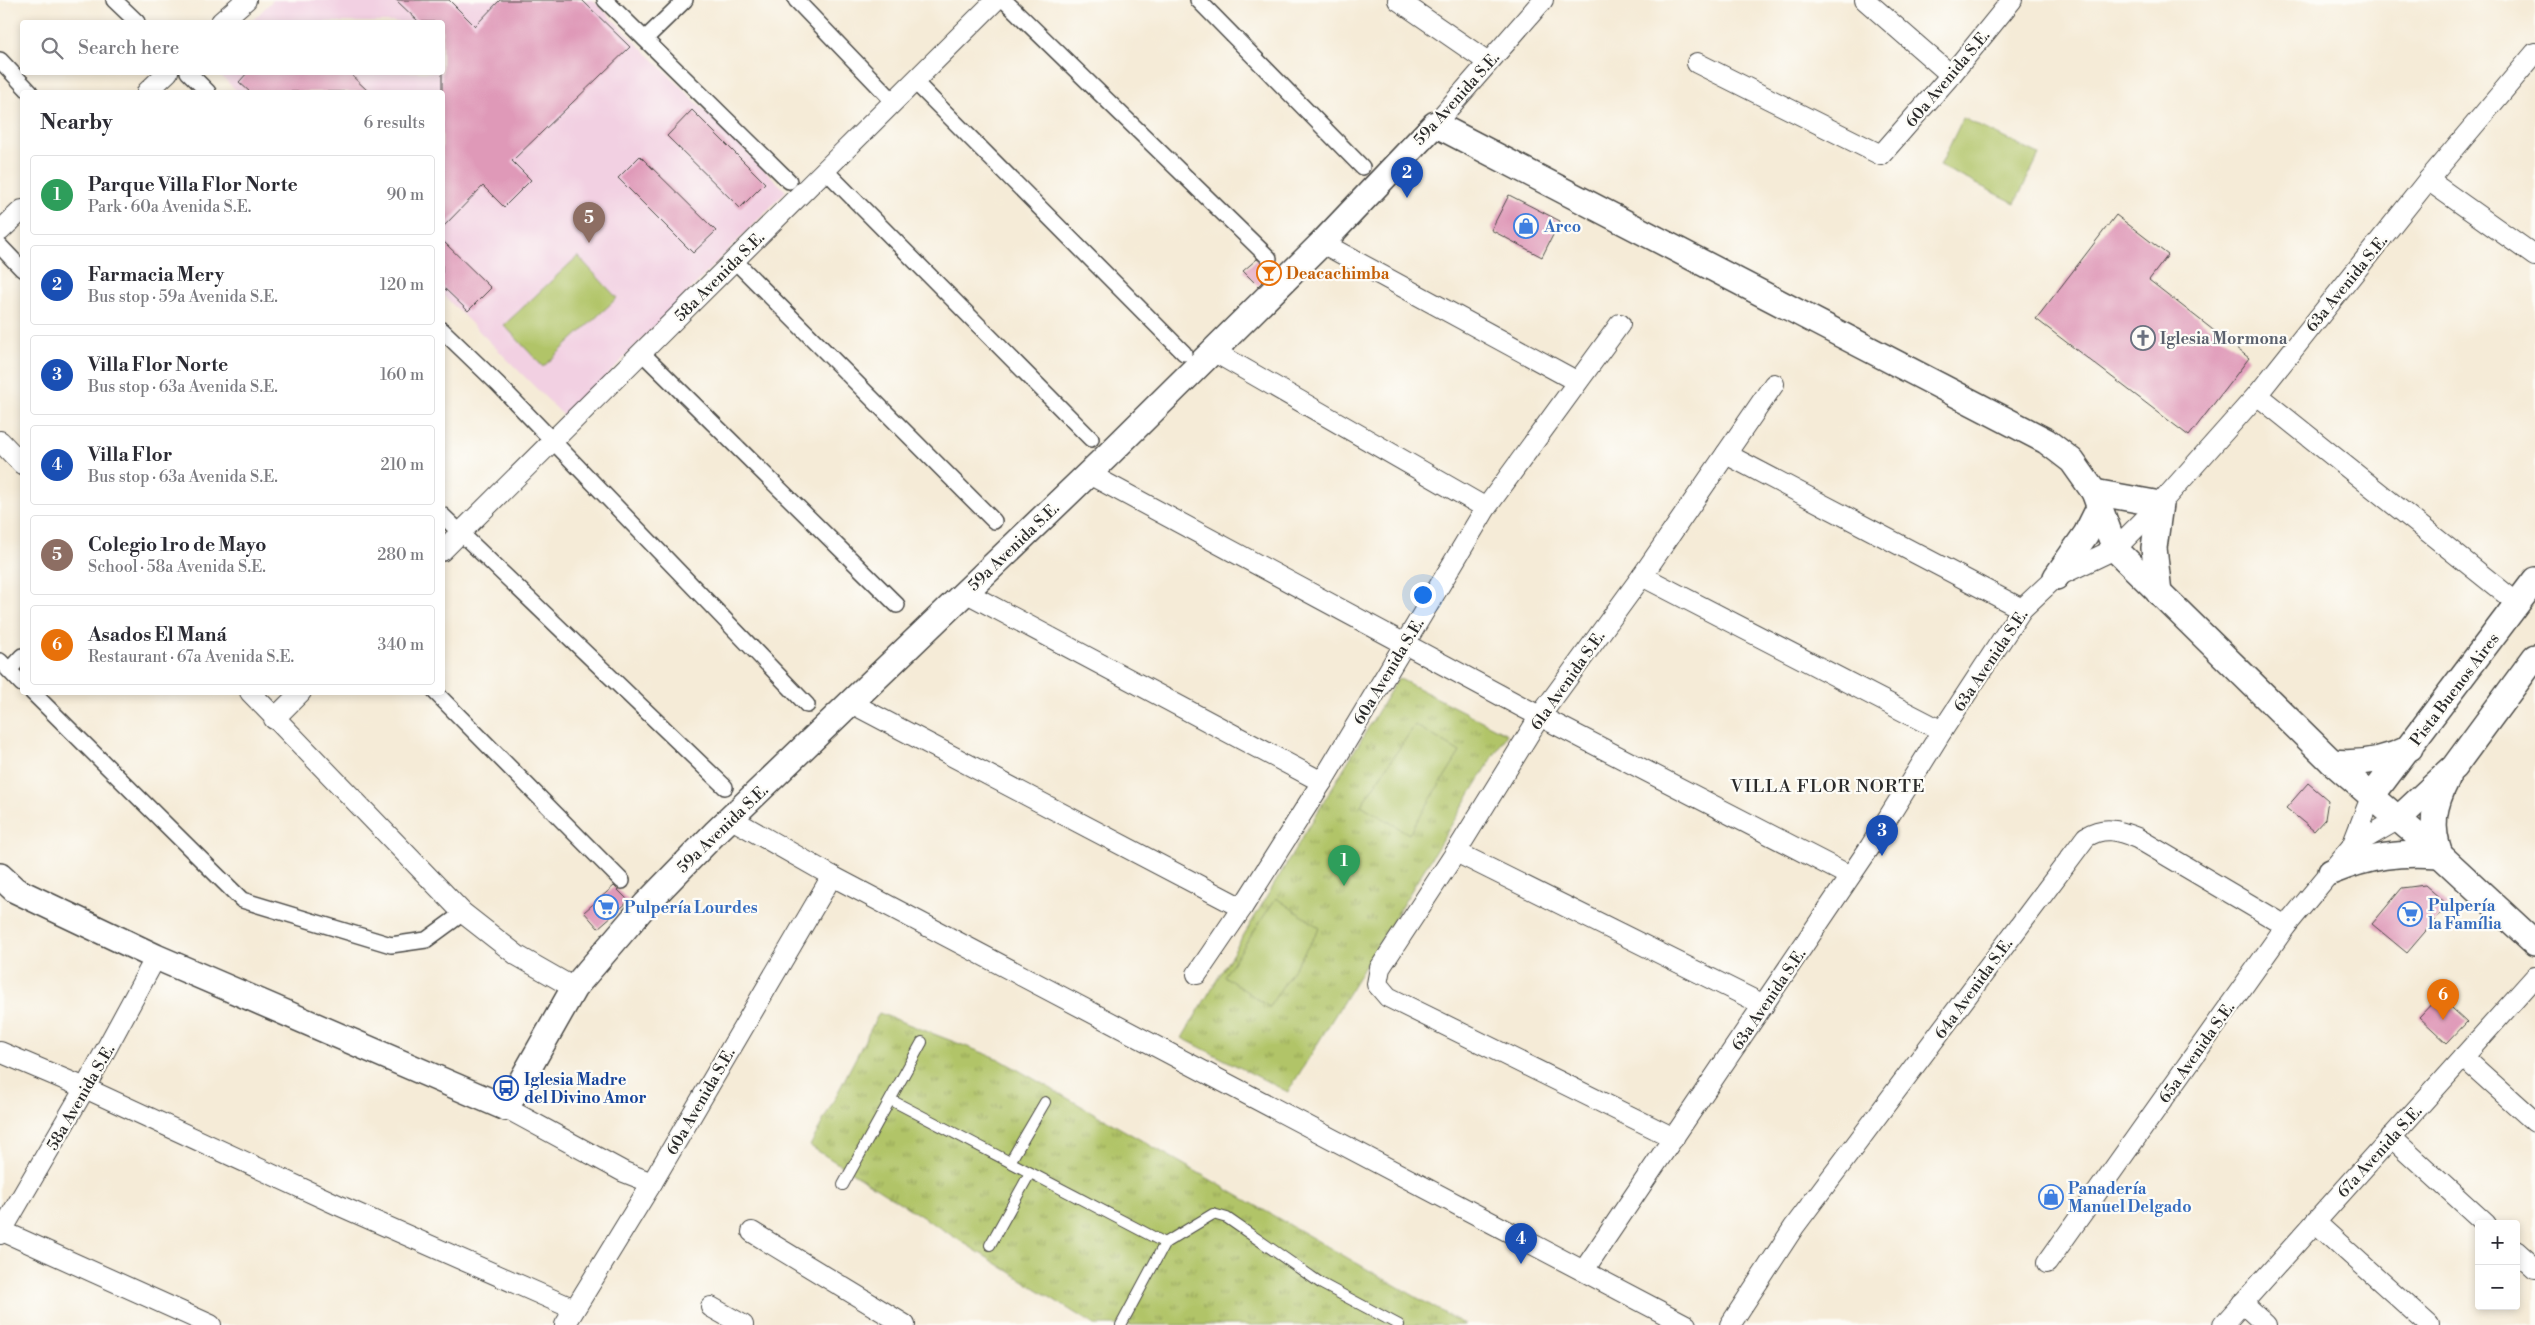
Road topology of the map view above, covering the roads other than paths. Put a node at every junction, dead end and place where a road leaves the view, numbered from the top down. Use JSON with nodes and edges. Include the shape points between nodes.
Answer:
{"nodes":[{"id":1,"x":114,"y":0,"type":"edge"},
{"id":2,"x":246,"y":0,"type":"edge"},
{"id":3,"x":606,"y":0,"type":"edge"},
{"id":4,"x":685,"y":0,"type":"edge"},
{"id":5,"x":796,"y":0,"type":"edge"},
{"id":6,"x":996,"y":0,"type":"edge"},
{"id":7,"x":1004,"y":0,"type":"edge"},
{"id":8,"x":1198,"y":0,"type":"edge"},
{"id":9,"x":1398,"y":0,"type":"edge"},
{"id":10,"x":1543,"y":0,"type":"edge"},
{"id":11,"x":1865,"y":0,"type":"edge"},
{"id":12,"x":2012,"y":0,"type":"edge"},
{"id":13,"x":135,"y":20,"type":"edge"},
{"id":14,"x":223,"y":20,"type":"edge"},
{"id":15,"x":645,"y":39,"type":"junction"},
{"id":16,"x":0,"y":60,"type":"edge"},
{"id":17,"x":1488,"y":62,"type":"junction"},
{"id":18,"x":1697,"y":63,"type":"dead end"},
{"id":19,"x":2531,"y":66,"type":"edge"},
{"id":20,"x":165,"y":75,"type":"edge"},
{"id":21,"x":191,"y":75,"type":"edge"},
{"id":22,"x":1951,"y":75,"type":"junction"},
{"id":23,"x":914,"y":82,"type":"junction"},
{"id":24,"x":28,"y":90,"type":"edge"},
{"id":25,"x":149,"y":90,"type":"edge"},
{"id":26,"x":206,"y":90,"type":"edge"},
{"id":27,"x":894,"y":102,"type":"junction"},
{"id":28,"x":1435,"y":124,"type":"junction"},
{"id":29,"x":1362,"y":167,"type":"dead end"},
{"id":30,"x":825,"y":170,"type":"junction"},
{"id":31,"x":2428,"y":180,"type":"junction"},
{"id":32,"x":789,"y":181,"type":"dead end"},
{"id":33,"x":20,"y":212,"type":"edge"},
{"id":34,"x":0,"y":231,"type":"edge"},
{"id":35,"x":1322,"y":243,"type":"junction"},
{"id":36,"x":0,"y":246,"type":"edge"},
{"id":37,"x":2535,"y":256,"type":"edge"},
{"id":38,"x":1269,"y":258,"type":"dead end"},
{"id":39,"x":735,"y":260,"type":"junction"},
{"id":40,"x":20,"y":267,"type":"edge"},
{"id":41,"x":1620,"y":324,"type":"dead end"},
{"id":42,"x":445,"y":333,"type":"edge"},
{"id":43,"x":1213,"y":350,"type":"junction"},
{"id":44,"x":642,"y":353,"type":"junction"},
{"id":45,"x":1184,"y":353,"type":"dead end"},
{"id":46,"x":1576,"y":382,"type":"junction"},
{"id":47,"x":1774,"y":384,"type":"dead end"},
{"id":48,"x":2257,"y":395,"type":"junction"},
{"id":49,"x":1091,"y":439,"type":"dead end"},
{"id":50,"x":0,"y":441,"type":"edge"},
{"id":51,"x":551,"y":441,"type":"junction"},
{"id":52,"x":1726,"y":454,"type":"junction"},
{"id":53,"x":20,"y":462,"type":"edge"},
{"id":54,"x":1089,"y":474,"type":"junction"},
{"id":55,"x":2097,"y":499,"type":"junction"},
{"id":56,"x":2160,"y":504,"type":"junction"},
{"id":57,"x":1486,"y":508,"type":"junction"},
{"id":58,"x":445,"y":518,"type":"edge"},
{"id":59,"x":994,"y":521,"type":"dead end"},
{"id":60,"x":460,"y":533,"type":"junction"},
{"id":61,"x":445,"y":548,"type":"edge"},
{"id":62,"x":2115,"y":549,"type":"junction"},
{"id":63,"x":1642,"y":576,"type":"junction"},
{"id":64,"x":2056,"y":577,"type":"junction"},
{"id":65,"x":2535,"y":580,"type":"edge"},
{"id":66,"x":965,"y":592,"type":"junction"},
{"id":67,"x":2159,"y":593,"type":"junction"},
{"id":68,"x":2518,"y":604,"type":"junction"},
{"id":69,"x":898,"y":605,"type":"dead end"},
{"id":70,"x":2022,"y":609,"type":"junction"},
{"id":71,"x":1404,"y":644,"type":"junction"},
{"id":72,"x":20,"y":657,"type":"edge"},
{"id":73,"x":2535,"y":657,"type":"edge"},
{"id":74,"x":4,"y":665,"type":"edge"},
{"id":75,"x":20,"y":682,"type":"edge"},
{"id":76,"x":35,"y":695,"type":"edge"},
{"id":77,"x":253,"y":695,"type":"edge"},
{"id":78,"x":298,"y":695,"type":"edge"},
{"id":79,"x":438,"y":695,"type":"edge"},
{"id":80,"x":851,"y":703,"type":"junction"},
{"id":81,"x":807,"y":705,"type":"dead end"},
{"id":82,"x":1540,"y":716,"type":"junction"},
{"id":83,"x":274,"y":719,"type":"junction"},
{"id":84,"x":1942,"y":730,"type":"junction"},
{"id":85,"x":2410,"y":748,"type":"junction"},
{"id":86,"x":2332,"y":762,"type":"junction"},
{"id":87,"x":2454,"y":767,"type":"junction"},
{"id":88,"x":1322,"y":782,"type":"junction"},
{"id":89,"x":725,"y":787,"type":"dead end"},
{"id":90,"x":2371,"y":797,"type":"junction"},
{"id":91,"x":730,"y":818,"type":"junction"},
{"id":92,"x":2397,"y":820,"type":"junction"},
{"id":93,"x":2352,"y":846,"type":"junction"},
{"id":94,"x":1456,"y":852,"type":"junction"},
{"id":95,"x":2440,"y":855,"type":"junction"},
{"id":96,"x":2331,"y":872,"type":"junction"},
{"id":97,"x":0,"y":876,"type":"edge"},
{"id":98,"x":832,"y":876,"type":"junction"},
{"id":99,"x":1850,"y":876,"type":"junction"},
{"id":100,"x":622,"y":881,"type":"dead end"},
{"id":101,"x":1242,"y":908,"type":"junction"},
{"id":102,"x":463,"y":913,"type":"junction"},
{"id":103,"x":2286,"y":926,"type":"junction"},
{"id":104,"x":2535,"y":943,"type":"edge"},
{"id":105,"x":156,"y":957,"type":"junction"},
{"id":106,"x":1198,"y":974,"type":"dead end"},
{"id":107,"x":2535,"y":976,"type":"edge"},
{"id":108,"x":574,"y":988,"type":"junction"},
{"id":109,"x":1764,"y":1005,"type":"junction"},
{"id":110,"x":922,"y":1042,"type":"dead end"},
{"id":111,"x":0,"y":1052,"type":"edge"},
{"id":112,"x":2463,"y":1057,"type":"junction"},
{"id":113,"x":86,"y":1088,"type":"junction"},
{"id":114,"x":892,"y":1100,"type":"junction"},
{"id":115,"x":1045,"y":1102,"type":"dead end"},
{"id":116,"x":506,"y":1108,"type":"junction"},
{"id":117,"x":2535,"y":1122,"type":"edge"},
{"id":118,"x":2391,"y":1137,"type":"junction"},
{"id":119,"x":1674,"y":1138,"type":"junction"},
{"id":120,"x":1010,"y":1162,"type":"junction"},
{"id":121,"x":1030,"y":1173,"type":"junction"},
{"id":122,"x":652,"y":1183,"type":"junction"},
{"id":123,"x":843,"y":1185,"type":"dead end"},
{"id":124,"x":2482,"y":1220,"type":"edge"},
{"id":125,"x":2315,"y":1222,"type":"junction"},
{"id":126,"x":1,"y":1232,"type":"edge"},
{"id":127,"x":752,"y":1232,"type":"dead end"},
{"id":128,"x":1165,"y":1243,"type":"junction"},
{"id":129,"x":990,"y":1245,"type":"dead end"},
{"id":130,"x":2520,"y":1255,"type":"edge"},
{"id":131,"x":2047,"y":1262,"type":"dead end"},
{"id":132,"x":2535,"y":1268,"type":"edge"},
{"id":133,"x":1584,"y":1270,"type":"junction"},
{"id":134,"x":2242,"y":1304,"type":"junction"},
{"id":135,"x":711,"y":1307,"type":"dead end"},
{"id":136,"x":570,"y":1317,"type":"edge"},
{"id":137,"x":211,"y":1325,"type":"edge"},
{"id":138,"x":743,"y":1325,"type":"edge"},
{"id":139,"x":905,"y":1325,"type":"edge"},
{"id":140,"x":1121,"y":1325,"type":"edge"},
{"id":141,"x":1399,"y":1325,"type":"edge"},
{"id":142,"x":1686,"y":1325,"type":"edge"},
{"id":143,"x":1730,"y":1325,"type":"edge"},
{"id":144,"x":2223,"y":1325,"type":"edge"},
{"id":145,"x":2266,"y":1325,"type":"edge"},
{"id":146,"x":2429,"y":1325,"type":"edge"}],
"edges":[{"from":1,"to":13,"type":"street"},
{"from":2,"to":14,"type":"street"},
{"from":3,"to":15,"type":"street"},
{"from":4,"to":15,"type":"street"},
{"from":5,"to":27,"type":"street"},
{"from":6,"to":23,"type":"street","name":"58a Avenida S.E."},
{"from":7,"to":38,"type":"street"},
{"from":8,"to":29,"type":"street"},
{"from":9,"to":17,"type":"street"},
{"from":10,"to":17,"type":"street","name":"59a Avenida S.E."},
{"from":11,"to":22,"type":"street"},
{"from":12,"to":22,"type":"street","name":"60a Avenida S.E."},
{"from":15,"to":32,"type":"street"},
{"from":16,"to":24,"type":"street"},
{"from":17,"to":28,"type":"street","name":"59a Avenida S.E."},
{"from":18,"to":22,"type":"street","name":"60a Avenida S.E.","via":[[1881,155]]},
{"from":19,"to":31,"type":"street","name":"63a Avenida S.E."},
{"from":20,"to":25,"type":"street"},
{"from":21,"to":26,"type":"street"},
{"from":23,"to":27,"type":"street","name":"58a Avenida S.E."},
{"from":23,"to":45,"type":"street"},
{"from":27,"to":30,"type":"street","name":"58a Avenida S.E."},
{"from":28,"to":35,"type":"street","name":"59a Avenida S.E."},
{"from":28,"to":55,"type":"street","via":[[2046,441],[2072,461]]},
{"from":30,"to":39,"type":"street","name":"58a Avenida S.E."},
{"from":30,"to":49,"type":"street"},
{"from":31,"to":37,"type":"street"},
{"from":31,"to":48,"type":"street","name":"63a Avenida S.E."},
{"from":33,"to":34,"type":"street"},
{"from":35,"to":43,"type":"street","name":"59a Avenida S.E."},
{"from":35,"to":46,"type":"street"},
{"from":36,"to":40,"type":"street"},
{"from":39,"to":44,"type":"street","name":"58a Avenida S.E."},
{"from":39,"to":59,"type":"street"},
{"from":41,"to":46,"type":"street","name":"60a Avenida S.E."},
{"from":42,"to":51,"type":"street"},
{"from":43,"to":54,"type":"street","name":"59a Avenida S.E."},
{"from":43,"to":57,"type":"street"},
{"from":44,"to":51,"type":"street","name":"58a Avenida S.E."},
{"from":44,"to":69,"type":"street"},
{"from":46,"to":57,"type":"street","name":"60a Avenida S.E."},
{"from":47,"to":52,"type":"street","name":"61a Avenida S.E."},
{"from":48,"to":56,"type":"street","name":"63a Avenida S.E."},
{"from":48,"to":68,"type":"street"},
{"from":50,"to":53,"type":"street"},
{"from":51,"to":60,"type":"street","name":"58a Avenida S.E."},
{"from":51,"to":81,"type":"street"},
{"from":52,"to":63,"type":"street","name":"61a Avenida S.E."},
{"from":52,"to":70,"type":"street"},
{"from":54,"to":66,"type":"street","name":"59a Avenida S.E."},
{"from":54,"to":71,"type":"street"},
{"from":55,"to":56,"type":"street"},
{"from":55,"to":62,"type":"street"},
{"from":55,"to":64,"type":"street","via":[[2086,534]]},
{"from":56,"to":62,"type":"street","name":"63a Avenida S.E."},
{"from":56,"to":67,"type":"street","via":[[2154,548]]},
{"from":57,"to":71,"type":"street","name":"60a Avenida S.E."},
{"from":58,"to":60,"type":"street"},
{"from":60,"to":61,"type":"street","name":"58a Avenida S.E."},
{"from":60,"to":89,"type":"street"},
{"from":62,"to":64,"type":"street","name":"63a Avenida S.E."},
{"from":62,"to":67,"type":"street"},
{"from":63,"to":82,"type":"street","name":"61a Avenida S.E."},
{"from":63,"to":84,"type":"street"},
{"from":64,"to":70,"type":"street","name":"63a Avenida S.E."},
{"from":65,"to":68,"type":"street","name":"Pista Buenos Aires"},
{"from":66,"to":80,"type":"street","name":"59a Avenida S.E."},
{"from":66,"to":88,"type":"street"},
{"from":67,"to":86,"type":"street"},
{"from":68,"to":85,"type":"street","name":"Pista Buenos Aires"},
{"from":70,"to":84,"type":"street","name":"63a Avenida S.E."},
{"from":71,"to":82,"type":"street"},
{"from":71,"to":88,"type":"street","name":"60a Avenida S.E."},
{"from":72,"to":74,"type":"street"},
{"from":73,"to":87,"type":"street"},
{"from":74,"to":75,"type":"street"},
{"from":76,"to":102,"type":"street","via":[[242,900],[392,945],[426,940]]},
{"from":77,"to":83,"type":"street"},
{"from":78,"to":83,"type":"street"},
{"from":79,"to":100,"type":"street"},
{"from":80,"to":91,"type":"street","name":"59a Avenida S.E."},
{"from":80,"to":101,"type":"street"},
{"from":82,"to":94,"type":"street","name":"61a Avenida S.E."},
{"from":82,"to":99,"type":"street"},
{"from":83,"to":102,"type":"street"},
{"from":84,"to":99,"type":"street","name":"63a Avenida S.E."},
{"from":85,"to":86,"type":"street","via":[[2378,760]]},
{"from":85,"to":90,"type":"street","name":"Pista Buenos Aires"},
{"from":86,"to":90,"type":"street"},
{"from":87,"to":92,"type":"street"},
{"from":87,"to":95,"type":"street","via":[[2439,796],[2433,817],[2434,840]]},
{"from":88,"to":101,"type":"street","name":"60a Avenida S.E."},
{"from":90,"to":92,"type":"street"},
{"from":90,"to":93,"type":"street","name":"65a Avenida S.E."},
{"from":91,"to":98,"type":"street"},
{"from":91,"to":108,"type":"street","name":"59a Avenida S.E.","via":[[620,932]]},
{"from":92,"to":93,"type":"street","name":"65a Avenida S.E."},
{"from":92,"to":95,"type":"street"},
{"from":93,"to":96,"type":"street","name":"65a Avenida S.E."},
{"from":94,"to":109,"type":"street"},
{"from":94,"to":119,"type":"street","name":"61a Avenida S.E.","via":[[1380,968],[1377,984],[1388,997]]},
{"from":95,"to":96,"type":"street","via":[[2384,855],[2357,861]]},
{"from":95,"to":104,"type":"street"},
{"from":96,"to":103,"type":"street","name":"65a Avenida S.E."},
{"from":97,"to":105,"type":"street","via":[[15,890]]},
{"from":98,"to":122,"type":"street","name":"60a Avenida S.E."},
{"from":98,"to":133,"type":"street"},
{"from":99,"to":109,"type":"street","name":"63a Avenida S.E."},
{"from":101,"to":106,"type":"street","name":"60a Avenida S.E."},
{"from":102,"to":108,"type":"street","via":[[518,956]]},
{"from":103,"to":131,"type":"street","name":"65a Avenida S.E."},
{"from":103,"to":143,"type":"street","name":"64a Avenida S.E.","via":[[2137,838],[2104,829],[2086,838],[1794,1227]]},
{"from":105,"to":113,"type":"street","name":"58a Avenida S.E."},
{"from":105,"to":116,"type":"street"},
{"from":107,"to":112,"type":"street","name":"67a Avenida S.E."},
{"from":108,"to":116,"type":"street","name":"59a Avenida S.E."},
{"from":109,"to":119,"type":"street","name":"63a Avenida S.E."},
{"from":110,"to":114,"type":"lane"},
{"from":111,"to":113,"type":"street"},
{"from":112,"to":117,"type":"street"},
{"from":112,"to":118,"type":"street","name":"67a Avenida S.E."},
{"from":113,"to":126,"type":"street","name":"58a Avenida S.E."},
{"from":113,"to":136,"type":"street"},
{"from":114,"to":120,"type":"lane"},
{"from":114,"to":123,"type":"lane"},
{"from":115,"to":120,"type":"lane"},
{"from":116,"to":122,"type":"street","via":[[624,1172]]},
{"from":118,"to":124,"type":"street"},
{"from":118,"to":125,"type":"street","name":"67a Avenida S.E."},
{"from":119,"to":133,"type":"street","name":"63a Avenida S.E."},
{"from":120,"to":121,"type":"lane"},
{"from":121,"to":128,"type":"lane"},
{"from":121,"to":129,"type":"lane"},
{"from":122,"to":136,"type":"street","name":"60a Avenida S.E."},
{"from":125,"to":134,"type":"street","name":"67a Avenida S.E."},
{"from":125,"to":146,"type":"street"},
{"from":126,"to":137,"type":"street"},
{"from":127,"to":139,"type":"street"},
{"from":128,"to":140,"type":"lane"},
{"from":128,"to":141,"type":"lane","via":[[1213,1214],[1227,1218],[1322,1284]]},
{"from":130,"to":132,"type":"street"},
{"from":133,"to":142,"type":"street"},
{"from":134,"to":144,"type":"street","name":"67a Avenida S.E."},
{"from":134,"to":145,"type":"street"},
{"from":135,"to":138,"type":"street"}]}
